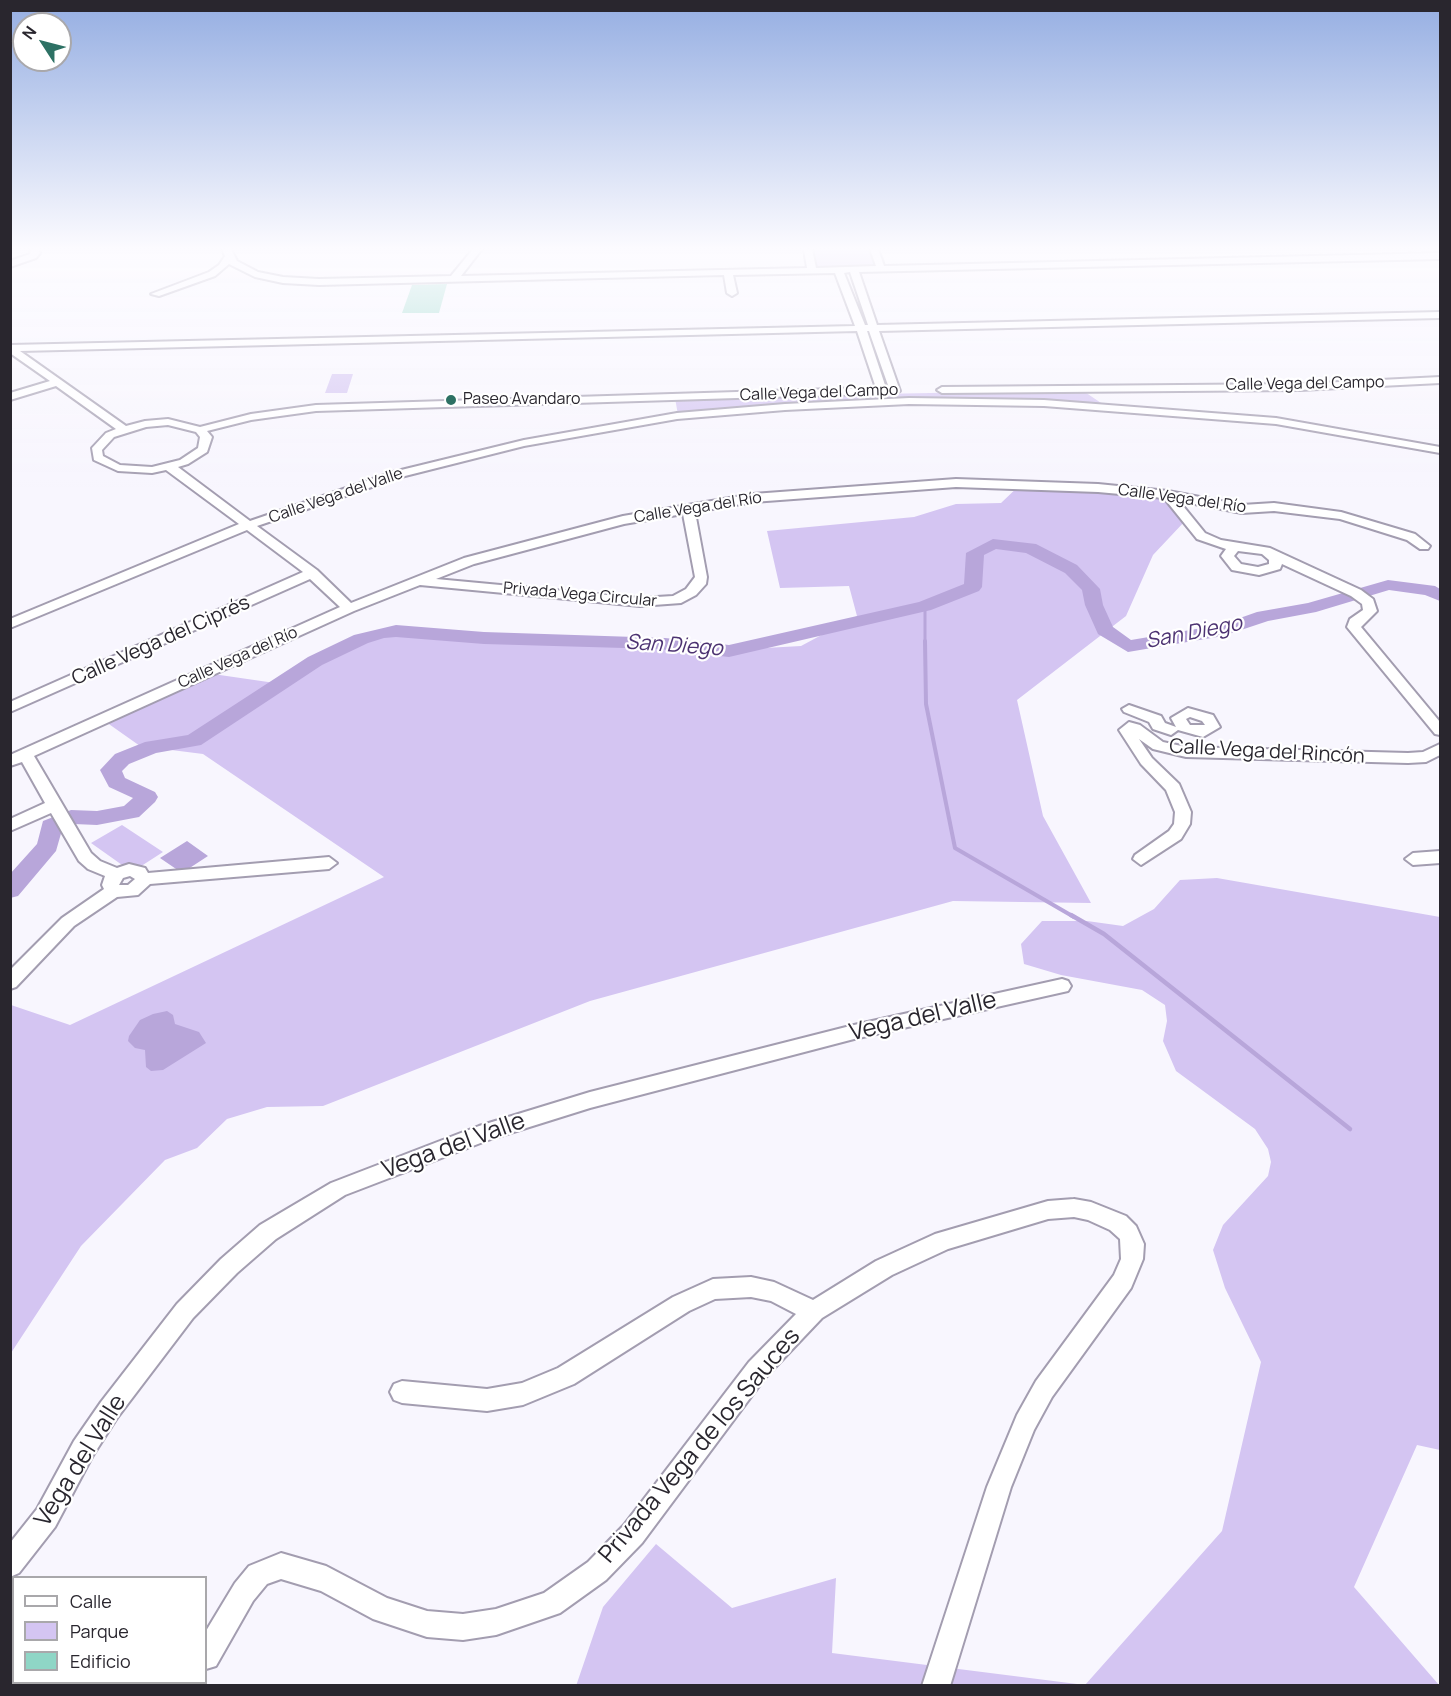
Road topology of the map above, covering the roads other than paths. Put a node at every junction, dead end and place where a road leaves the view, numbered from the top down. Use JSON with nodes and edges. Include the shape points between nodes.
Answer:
{"nodes":[{"id":1,"x":855,"y":328,"type":"edge"},
{"id":2,"x":861,"y":328,"type":"edge"},
{"id":3,"x":874,"y":328,"type":"edge"},
{"id":4,"x":11,"y":348,"type":"edge"},
{"id":5,"x":1440,"y":380,"type":"edge"},
{"id":6,"x":58,"y":382,"type":"junction"},
{"id":7,"x":1090,"y":387,"type":"junction"},
{"id":8,"x":882,"y":391,"type":"junction"},
{"id":9,"x":895,"y":391,"type":"junction"},
{"id":10,"x":10,"y":397,"type":"edge"},
{"id":11,"x":673,"y":398,"type":"junction"},
{"id":12,"x":1106,"y":406,"type":"junction"},
{"id":13,"x":677,"y":416,"type":"junction"},
{"id":14,"x":123,"y":429,"type":"junction"},
{"id":15,"x":200,"y":430,"type":"junction"},
{"id":16,"x":1440,"y":450,"type":"edge"},
{"id":17,"x":170,"y":467,"type":"junction"},
{"id":18,"x":1168,"y":495,"type":"junction"},
{"id":19,"x":688,"y":509,"type":"junction"},
{"id":20,"x":246,"y":526,"type":"junction"},
{"id":21,"x":1235,"y":546,"type":"junction"},
{"id":22,"x":1424,"y":546,"type":"dead end"},
{"id":23,"x":1273,"y":555,"type":"junction"},
{"id":24,"x":312,"y":573,"type":"junction"},
{"id":25,"x":415,"y":581,"type":"junction"},
{"id":26,"x":349,"y":608,"type":"junction"},
{"id":27,"x":10,"y":624,"type":"edge"},
{"id":28,"x":10,"y":708,"type":"edge"},
{"id":29,"x":1129,"y":709,"type":"dead end"},
{"id":30,"x":1440,"y":731,"type":"edge"},
{"id":31,"x":1150,"y":742,"type":"junction"},
{"id":32,"x":1440,"y":749,"type":"edge"},
{"id":33,"x":18,"y":758,"type":"edge"},
{"id":34,"x":56,"y":804,"type":"junction"},
{"id":35,"x":10,"y":826,"type":"edge"},
{"id":36,"x":1440,"y":857,"type":"edge"},
{"id":37,"x":1141,"y":859,"type":"dead end"},
{"id":38,"x":1413,"y":859,"type":"dead end"},
{"id":39,"x":329,"y":863,"type":"dead end"},
{"id":40,"x":115,"y":883,"type":"junction"},
{"id":41,"x":10,"y":982,"type":"edge"},
{"id":42,"x":1062,"y":986,"type":"dead end"},
{"id":43,"x":814,"y":1311,"type":"junction"},
{"id":44,"x":402,"y":1392,"type":"dead end"},
{"id":45,"x":10,"y":1564,"type":"edge"},
{"id":46,"x":207,"y":1654,"type":"edge"},
{"id":47,"x":936,"y":1686,"type":"edge"}],
"edges":[{"from":1,"to":4,"type":"street"},
{"from":2,"to":8,"type":"street"},
{"from":3,"to":9,"type":"street"},
{"from":4,"to":6,"type":"street"},
{"from":5,"to":7,"type":"street","name":"Calle Vega del Campo","via":[[1300,387]]},
{"from":6,"to":10,"type":"street"},
{"from":6,"to":14,"type":"street"},
{"from":7,"to":9,"type":"street","name":"Calle Vega del Campo"},
{"from":7,"to":12,"type":"street"},
{"from":8,"to":9,"type":"street","name":"Calle Vega del Campo"},
{"from":8,"to":11,"type":"street","name":"Calle Vega del Campo"},
{"from":11,"to":13,"type":"street"},
{"from":11,"to":15,"type":"street","name":"Calle Vega del Campo","via":[[316,408],[251,417]]},
{"from":12,"to":13,"type":"street","name":"Calle Vega del Campo","via":[[909,400]]},
{"from":12,"to":16,"type":"street","via":[[1276,421]]},
{"from":13,"to":20,"type":"street","name":"Calle Vega del Valle","via":[[524,443],[431,465]]},
{"from":14,"to":15,"type":"street","via":[[168,422]]},
{"from":14,"to":17,"type":"street","via":[[96,450],[105,464],[134,470]]},
{"from":15,"to":17,"type":"street","via":[[207,443],[203,450]]},
{"from":17,"to":20,"type":"street"},
{"from":18,"to":19,"type":"street","name":"Calle Vega del Río","via":[[1098,488],[956,483],[788,494]]},
{"from":18,"to":21,"type":"street","via":[[1204,538]]},
{"from":18,"to":22,"type":"street","name":"Calle Vega del Río","via":[[1229,507],[1274,507],[1341,516],[1411,537]]},
{"from":19,"to":25,"type":"street","name":"Calle Vega del Río","via":[[623,520],[515,547]]},
{"from":19,"to":25,"type":"street","name":"Privada Vega Circular","via":[[701,577],[691,592],[676,600],[640,602]]},
{"from":20,"to":24,"type":"street"},
{"from":20,"to":27,"type":"street","name":"Calle Vega del Valle"},
{"from":21,"to":23,"type":"street"},
{"from":21,"to":23,"type":"street","via":[[1227,556],[1244,569],[1272,569],[1276,562]]},
{"from":23,"to":30,"type":"street","via":[[1359,595],[1371,605],[1371,611],[1354,627]]},
{"from":24,"to":26,"type":"street"},
{"from":24,"to":28,"type":"street","name":"Calle Vega del Ciprés"},
{"from":25,"to":26,"type":"street","name":"Calle Vega del Río"},
{"from":26,"to":33,"type":"street","name":"Calle Vega del Río"},
{"from":29,"to":31,"type":"street","via":[[1156,719],[1158,726],[1178,730]]},
{"from":31,"to":32,"type":"street","name":"Calle Vega del Rincón","via":[[1186,752],[1312,756],[1418,757]]},
{"from":31,"to":37,"type":"street","name":"Calle Vega del Rincón","via":[[1135,728],[1126,729],[1151,766],[1173,788],[1183,818],[1175,835]]},
{"from":33,"to":34,"type":"street"},
{"from":34,"to":35,"type":"street"},
{"from":34,"to":40,"type":"street","via":[[86,857]]},
{"from":36,"to":38,"type":"street"},
{"from":39,"to":40,"type":"street","via":[[144,879],[134,871]]},
{"from":40,"to":41,"type":"street","via":[[63,927]]},
{"from":42,"to":45,"type":"street","name":"Vega del Valle","via":[[854,1032],[590,1100],[486,1132],[338,1189],[268,1232],[185,1311],[103,1420],[46,1518]]},
{"from":43,"to":44,"type":"street","via":[[774,1292],[751,1287],[713,1289],[681,1304],[566,1376],[523,1394],[487,1400]]},
{"from":43,"to":46,"type":"street","name":"Privada Vega de los Sauces","via":[[756,1370],[633,1534],[597,1571],[551,1604],[496,1622],[463,1627],[427,1624],[382,1610],[326,1579],[281,1566],[258,1575]]},
{"from":43,"to":47,"type":"street","name":"Privada Vega de los Sauces","via":[[884,1268],[943,1241],[1048,1210],[1074,1208],[1104,1216],[1128,1233],[1133,1245],[1124,1281],[1044,1389],[1025,1423],[999,1487]]}]}
